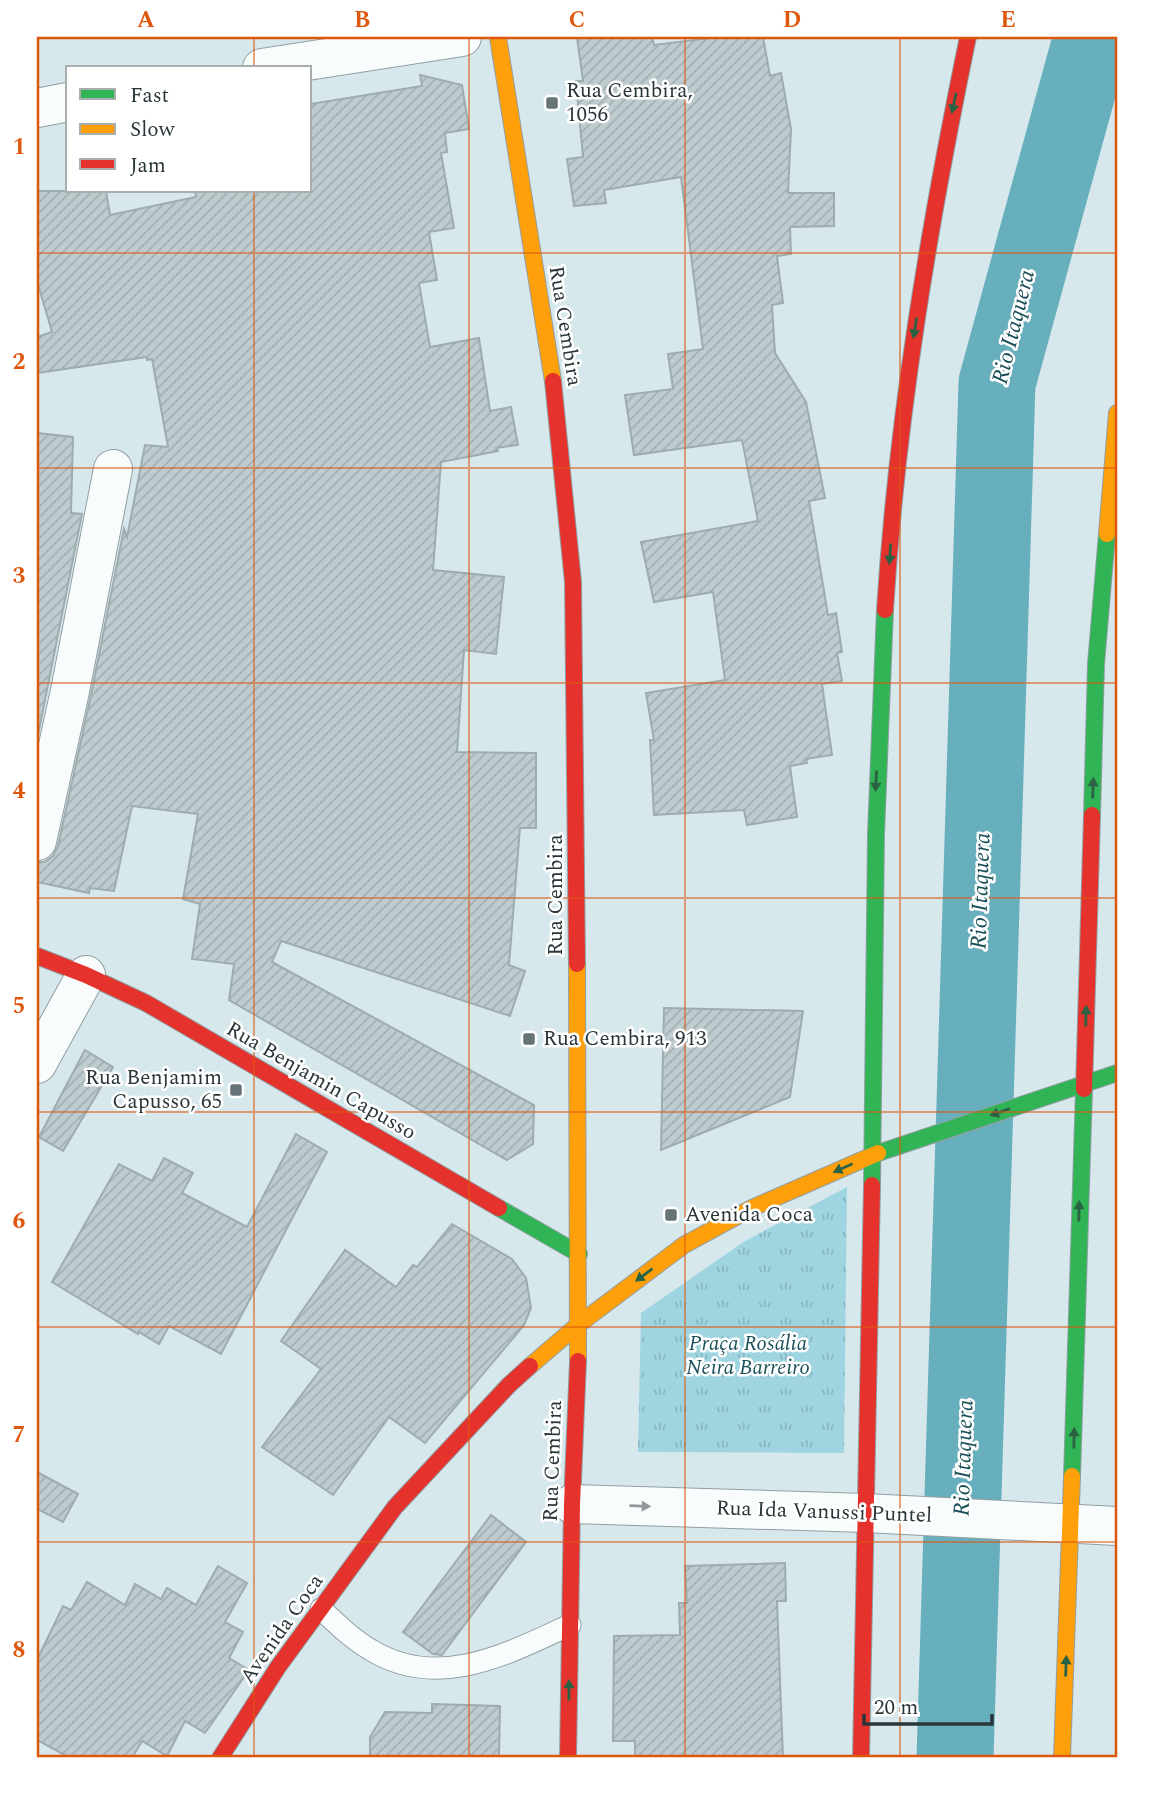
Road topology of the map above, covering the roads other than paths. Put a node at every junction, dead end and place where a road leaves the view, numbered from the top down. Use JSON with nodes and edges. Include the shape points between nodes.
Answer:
{"nodes":[{"id":1,"x":462,"y":37,"type":"edge"},
{"id":2,"x":498,"y":37,"type":"edge"},
{"id":3,"x":968,"y":37,"type":"edge"},
{"id":4,"x":275,"y":66,"type":"edge"},
{"id":5,"x":66,"y":102,"type":"edge"},
{"id":6,"x":37,"y":108,"type":"edge"},
{"id":7,"x":1117,"y":413,"type":"edge"},
{"id":8,"x":113,"y":469,"type":"dead end"},
{"id":9,"x":37,"y":841,"type":"edge"},
{"id":10,"x":37,"y":956,"type":"edge"},
{"id":11,"x":86,"y":975,"type":"junction"},
{"id":12,"x":37,"y":1064,"type":"edge"},
{"id":13,"x":1117,"y":1073,"type":"edge"},
{"id":14,"x":1083,"y":1084,"type":"junction"},
{"id":15,"x":872,"y":1155,"type":"junction"},
{"id":16,"x":579,"y":1254,"type":"junction"},
{"id":17,"x":579,"y":1324,"type":"junction"},
{"id":18,"x":572,"y":1504,"type":"junction"},
{"id":19,"x":882,"y":1514,"type":"junction"},
{"id":20,"x":1072,"y":1524,"type":"junction"},
{"id":21,"x":1117,"y":1526,"type":"edge"},
{"id":22,"x":321,"y":1609,"type":"junction"},
{"id":23,"x":570,"y":1625,"type":"junction"},
{"id":24,"x":220,"y":1758,"type":"edge"},
{"id":25,"x":568,"y":1758,"type":"edge"},
{"id":26,"x":860,"y":1758,"type":"edge"},
{"id":27,"x":1062,"y":1758,"type":"edge"}],
"edges":[{"from":1,"to":4,"type":"street"},
{"from":2,"to":16,"type":"street","name":"Rua Cembira","via":[[553,383],[573,582]]},
{"from":3,"to":15,"type":"street","one_way":true,"via":[[915,326],[893,508],[874,832]]},
{"from":5,"to":6,"type":"street"},
{"from":14,"to":7,"type":"street","one_way":true,"via":[[1096,664]]},
{"from":8,"to":9,"type":"street"},
{"from":10,"to":11,"type":"street","name":"Rua Benjamin Capusso"},
{"from":11,"to":12,"type":"street"},
{"from":11,"to":16,"type":"street","name":"Rua Benjamin Capusso","via":[[146,1003]]},
{"from":13,"to":14,"type":"street","name":"Avenida Coca"},
{"from":14,"to":15,"type":"street","name":"Avenida Coca","one_way":true},
{"from":20,"to":14,"type":"street","one_way":true},
{"from":15,"to":17,"type":"street","name":"Avenida Coca","one_way":true,"via":[[752,1208],[684,1245]]},
{"from":15,"to":19,"type":"street"},
{"from":16,"to":17,"type":"street","name":"Rua Cembira"},
{"from":17,"to":18,"type":"street","name":"Rua Cembira"},
{"from":17,"to":22,"type":"street","name":"Avenida Coca","via":[[509,1385],[395,1507]]},
{"from":18,"to":19,"type":"street","name":"Rua Ida Vanussi Puntel","one_way":true},
{"from":18,"to":23,"type":"street","name":"Rua Cembira"},
{"from":19,"to":20,"type":"street","name":"Rua Ida Vanussi Puntel"},
{"from":19,"to":26,"type":"street"},
{"from":20,"to":21,"type":"street","name":"Rua Ida Vanussi Puntel"},
{"from":27,"to":20,"type":"street","one_way":true},
{"from":22,"to":23,"type":"lane","via":[[373,1652],[430,1670],[494,1659]]},
{"from":22,"to":24,"type":"street","name":"Avenida Coca"},
{"from":25,"to":23,"type":"street","name":"Rua Cembira","one_way":true}]}
